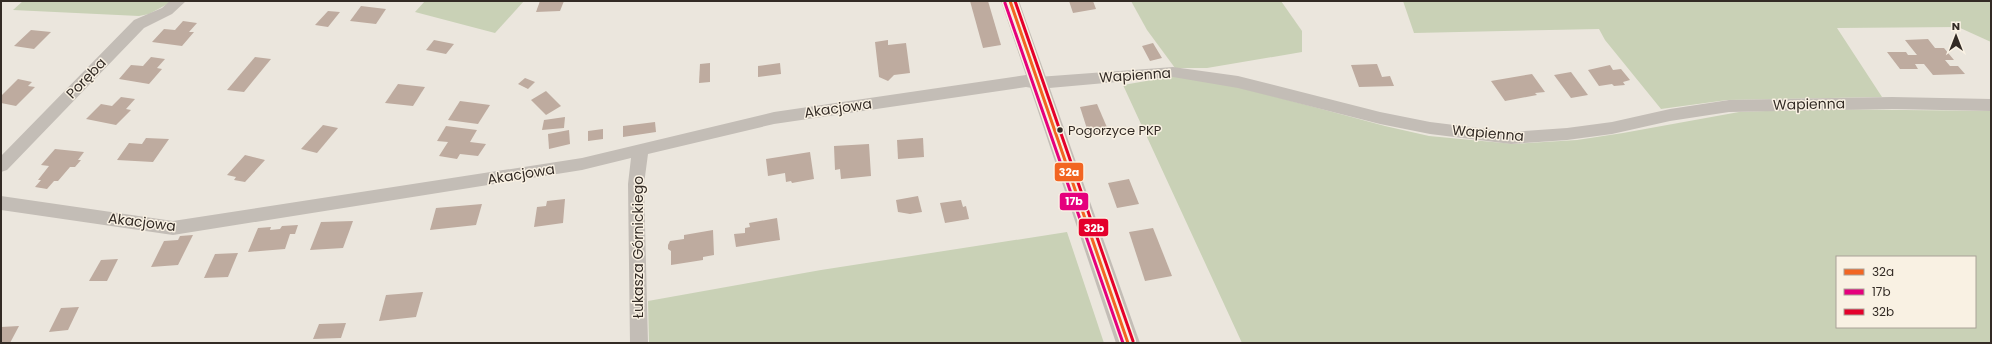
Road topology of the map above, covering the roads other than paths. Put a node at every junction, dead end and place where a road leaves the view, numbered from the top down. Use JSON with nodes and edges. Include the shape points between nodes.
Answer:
{"nodes":[{"id":1,"x":180,"y":1,"type":"edge"},
{"id":2,"x":1010,"y":1,"type":"edge"},
{"id":3,"x":1038,"y":83,"type":"junction"},
{"id":4,"x":1991,"y":105,"type":"edge"},
{"id":5,"x":640,"y":151,"type":"junction"},
{"id":6,"x":1,"y":166,"type":"edge"},
{"id":7,"x":1,"y":203,"type":"edge"},
{"id":8,"x":639,"y":343,"type":"edge"},
{"id":9,"x":1128,"y":343,"type":"edge"}],
"edges":[{"from":1,"to":6,"type":"street","name":"Poręba","via":[[167,11],[139,24]]},
{"from":2,"to":3,"type":"street"},
{"from":3,"to":4,"type":"street","name":"Wapienna","via":[[1173,72],[1238,82],[1430,128],[1511,138],[1612,128],[1670,115],[1729,106],[1892,103]]},
{"from":3,"to":5,"type":"street","name":"Akacjowa","via":[[1008,83],[774,118],[664,143]]},
{"from":3,"to":9,"type":"street"},
{"from":5,"to":7,"type":"street","name":"Akacjowa","via":[[539,171],[173,228]]},
{"from":5,"to":8,"type":"street","name":"Łukasza Górnickiego","via":[[636,184]]}]}
